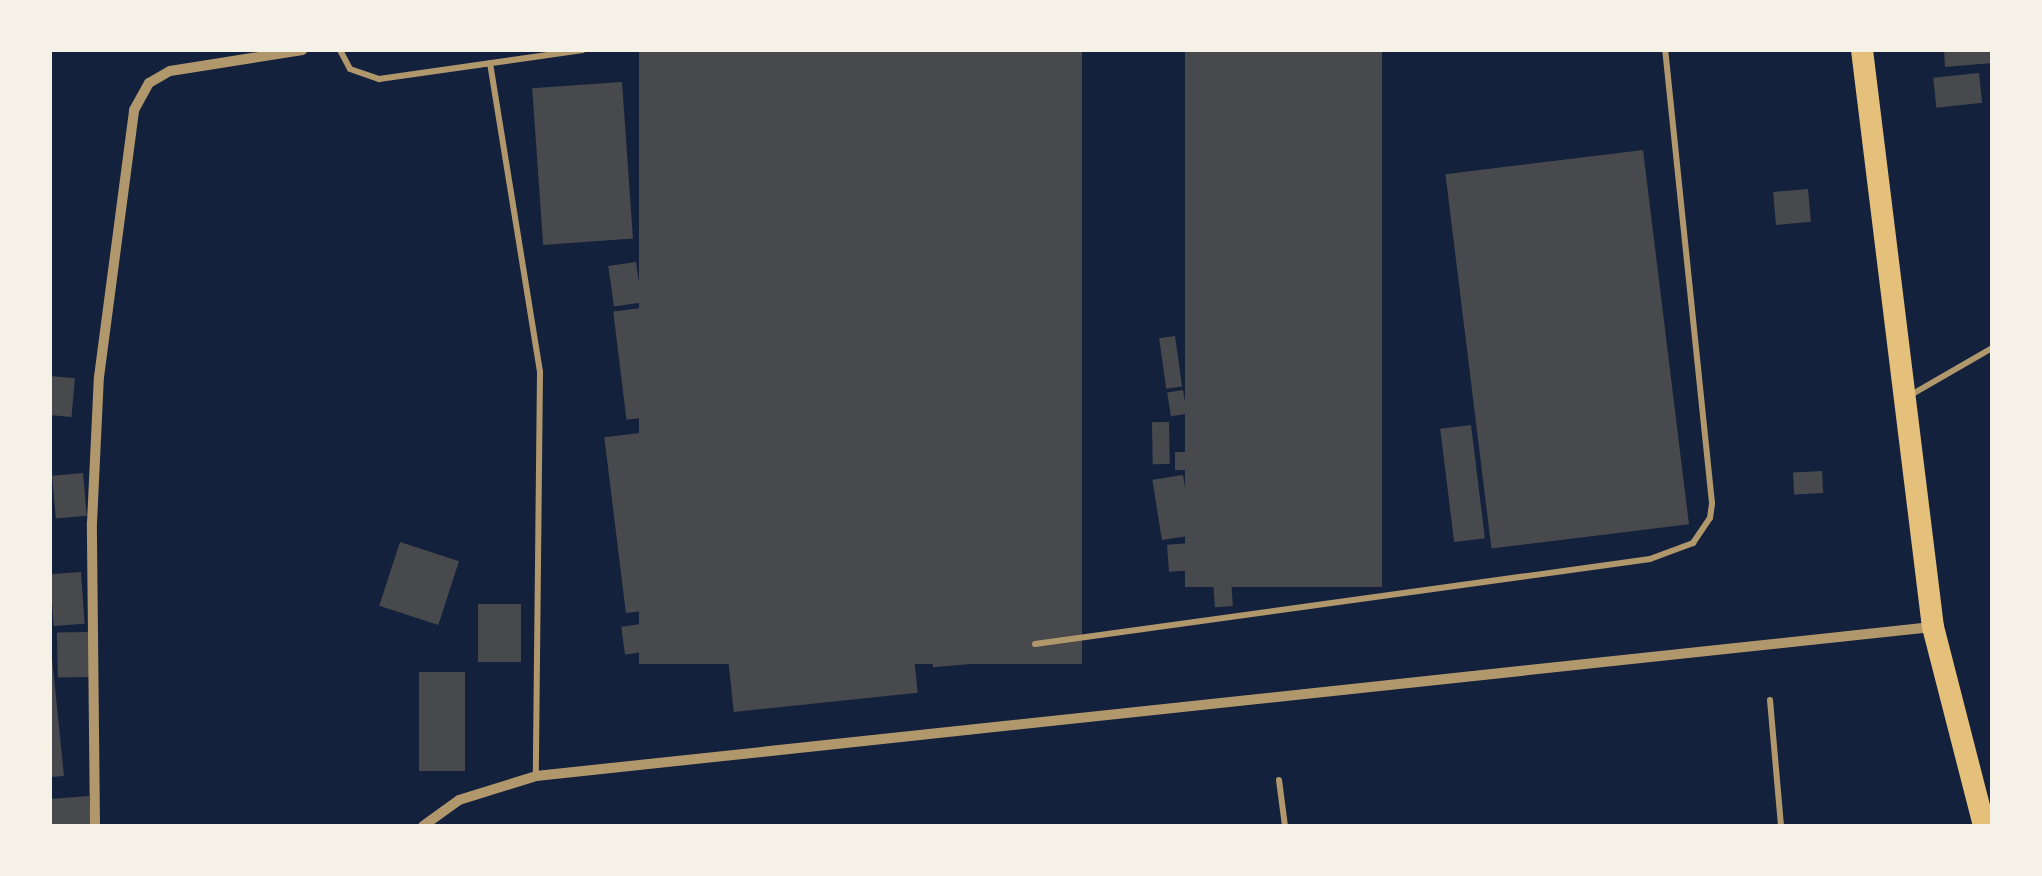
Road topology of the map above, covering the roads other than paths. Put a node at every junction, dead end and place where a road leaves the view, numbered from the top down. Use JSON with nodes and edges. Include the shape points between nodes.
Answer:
{"nodes":[{"id":1,"x":302,"y":50,"type":"edge"},
{"id":2,"x":340,"y":50,"type":"edge"},
{"id":3,"x":583,"y":50,"type":"edge"},
{"id":4,"x":1664,"y":50,"type":"edge"},
{"id":5,"x":1862,"y":50,"type":"edge"},
{"id":6,"x":540,"y":53,"type":"edge"},
{"id":7,"x":490,"y":64,"type":"junction"},
{"id":8,"x":1992,"y":348,"type":"edge"},
{"id":9,"x":1904,"y":400,"type":"junction"},
{"id":10,"x":1933,"y":626,"type":"junction"},
{"id":11,"x":1035,"y":644,"type":"dead end"},
{"id":12,"x":1770,"y":700,"type":"dead end"},
{"id":13,"x":536,"y":776,"type":"junction"},
{"id":14,"x":1279,"y":780,"type":"dead end"},
{"id":15,"x":96,"y":826,"type":"edge"},
{"id":16,"x":423,"y":826,"type":"edge"},
{"id":17,"x":1285,"y":826,"type":"edge"},
{"id":18,"x":1781,"y":826,"type":"edge"},
{"id":19,"x":1984,"y":826,"type":"edge"}],
"edges":[{"from":1,"to":15,"type":"street","via":[[170,70],[149,83],[134,110],[98,396],[92,523]]},
{"from":2,"to":7,"type":"lane","via":[[350,68],[379,79]]},
{"from":3,"to":6,"type":"lane"},
{"from":4,"to":11,"type":"lane","via":[[1712,503],[1693,543],[1650,558]]},
{"from":5,"to":9,"type":"highway"},
{"from":6,"to":7,"type":"lane"},
{"from":7,"to":13,"type":"lane","via":[[540,372]]},
{"from":8,"to":9,"type":"lane"},
{"from":9,"to":10,"type":"highway"},
{"from":10,"to":13,"type":"street"},
{"from":10,"to":19,"type":"highway"},
{"from":12,"to":18,"type":"lane"},
{"from":13,"to":16,"type":"street","via":[[458,800]]},
{"from":14,"to":17,"type":"lane"}]}
